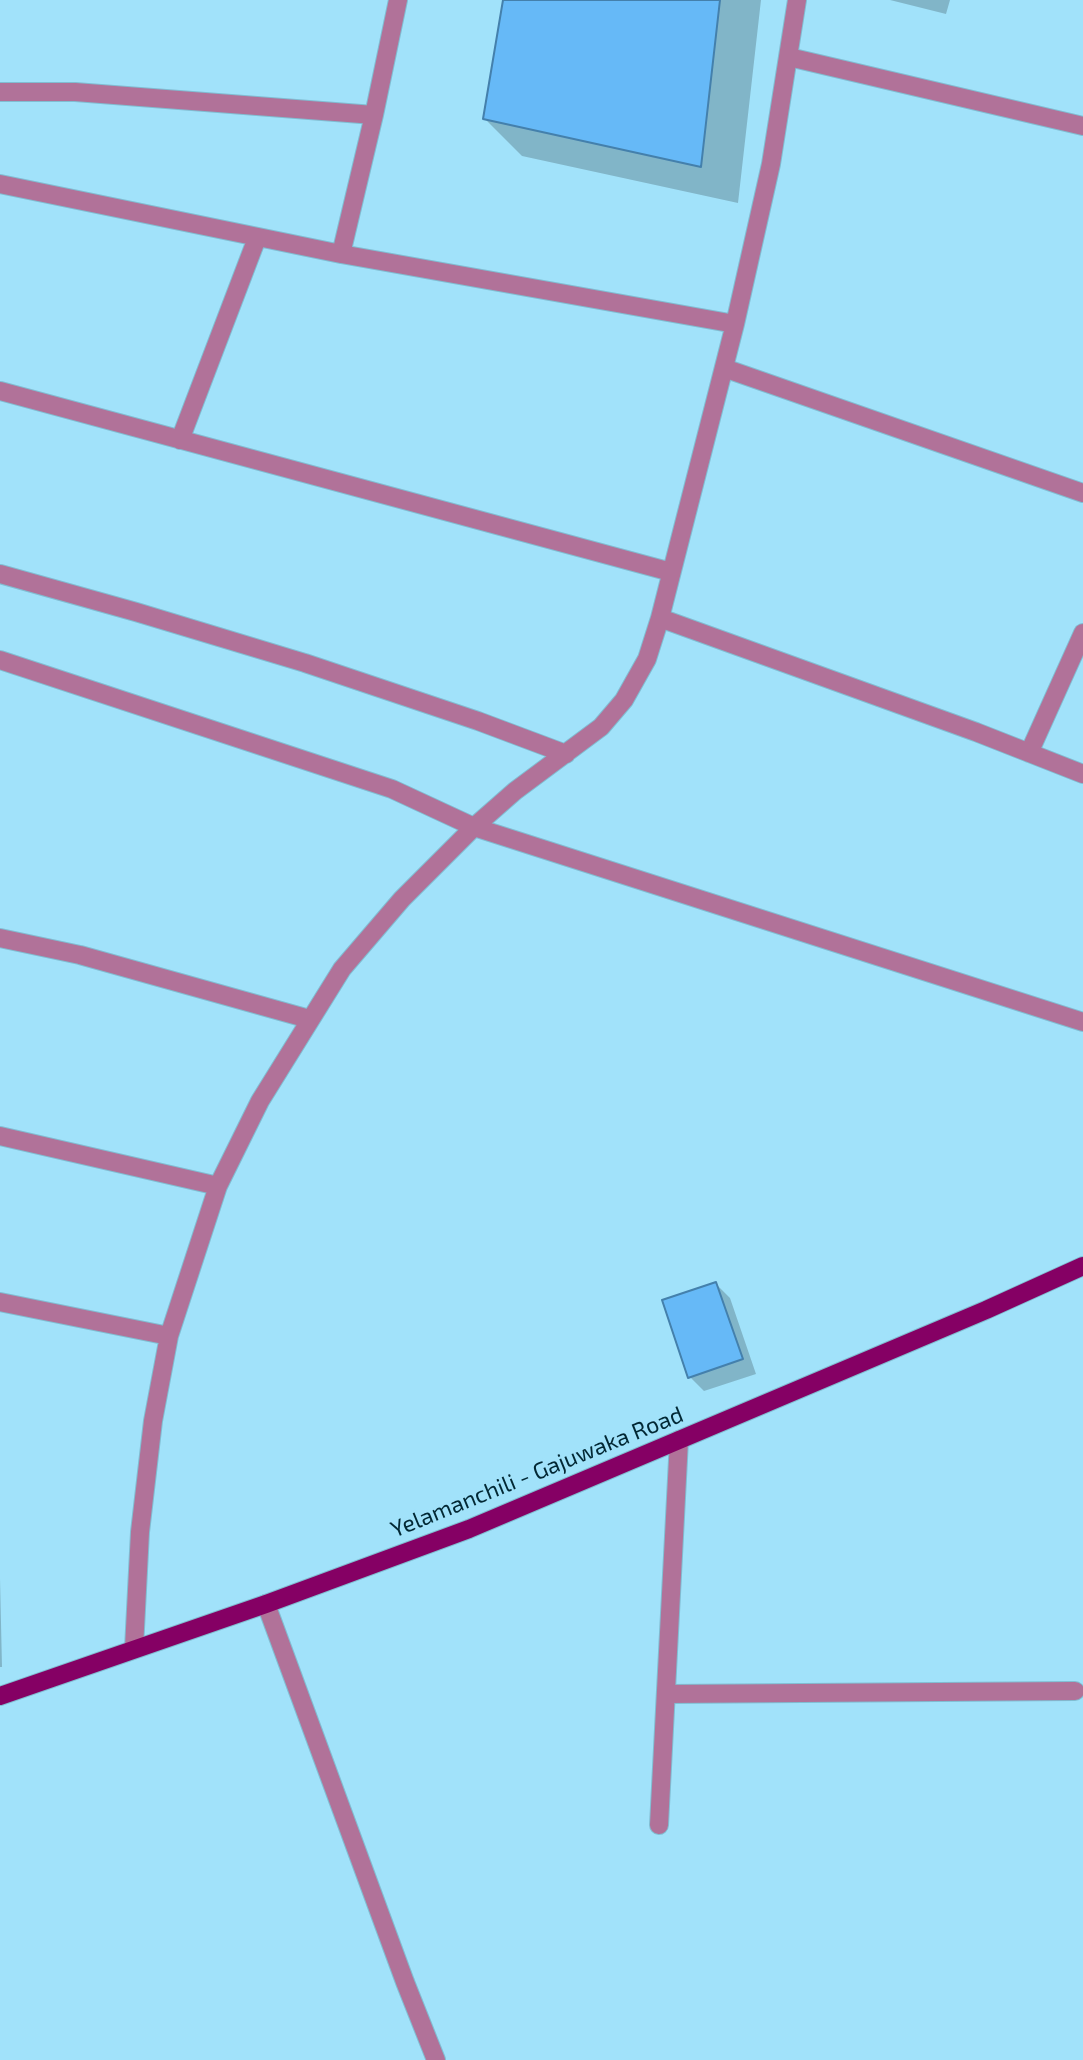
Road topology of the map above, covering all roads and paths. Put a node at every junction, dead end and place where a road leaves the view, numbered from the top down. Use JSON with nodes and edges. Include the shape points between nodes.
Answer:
{"nodes":[{"id":1,"x":398,"y":0,"type":"edge"},
{"id":2,"x":797,"y":0,"type":"edge"},
{"id":3,"x":789,"y":57,"type":"junction"},
{"id":4,"x":0,"y":92,"type":"edge"},
{"id":5,"x":374,"y":115,"type":"junction"},
{"id":6,"x":1083,"y":126,"type":"edge"},
{"id":7,"x":0,"y":184,"type":"edge"},
{"id":8,"x":257,"y":238,"type":"junction"},
{"id":9,"x":341,"y":254,"type":"junction"},
{"id":10,"x":735,"y":324,"type":"junction"},
{"id":11,"x":724,"y":368,"type":"junction"},
{"id":12,"x":0,"y":391,"type":"edge"},
{"id":13,"x":180,"y":440,"type":"junction"},
{"id":14,"x":1083,"y":493,"type":"edge"},
{"id":15,"x":671,"y":572,"type":"junction"},
{"id":16,"x":0,"y":574,"type":"edge"},
{"id":17,"x":660,"y":618,"type":"junction"},
{"id":18,"x":1083,"y":633,"type":"edge"},
{"id":19,"x":0,"y":660,"type":"edge"},
{"id":20,"x":1029,"y":753,"type":"junction"},
{"id":21,"x":566,"y":754,"type":"junction"},
{"id":22,"x":1083,"y":774,"type":"edge"},
{"id":23,"x":474,"y":827,"type":"junction"},
{"id":24,"x":0,"y":938,"type":"edge"},
{"id":25,"x":309,"y":1019,"type":"junction"},
{"id":26,"x":1083,"y":1022,"type":"edge"},
{"id":27,"x":0,"y":1136,"type":"edge"},
{"id":28,"x":218,"y":1186,"type":"junction"},
{"id":29,"x":1083,"y":1266,"type":"edge"},
{"id":30,"x":0,"y":1302,"type":"edge"},
{"id":31,"x":169,"y":1336,"type":"junction"},
{"id":32,"x":679,"y":1440,"type":"junction"},
{"id":33,"x":266,"y":1604,"type":"junction"},
{"id":34,"x":134,"y":1648,"type":"junction"},
{"id":35,"x":1075,"y":1691,"type":"dead end"},
{"id":36,"x":666,"y":1694,"type":"junction"},
{"id":37,"x":0,"y":1696,"type":"edge"},
{"id":38,"x":659,"y":1825,"type":"dead end"},
{"id":39,"x":436,"y":2060,"type":"edge"}],
"edges":[{"from":1,"to":5,"type":"street"},
{"from":2,"to":3,"type":"street"},
{"from":3,"to":6,"type":"street"},
{"from":3,"to":10,"type":"street","via":[[771,164]]},
{"from":4,"to":5,"type":"street","via":[[75,92]]},
{"from":5,"to":9,"type":"street"},
{"from":7,"to":8,"type":"street"},
{"from":8,"to":9,"type":"street"},
{"from":8,"to":13,"type":"street"},
{"from":9,"to":10,"type":"street"},
{"from":10,"to":11,"type":"street"},
{"from":11,"to":14,"type":"street"},
{"from":11,"to":15,"type":"street"},
{"from":12,"to":13,"type":"street"},
{"from":13,"to":15,"type":"street"},
{"from":15,"to":17,"type":"street"},
{"from":16,"to":21,"type":"street","via":[[305,663]]},
{"from":17,"to":20,"type":"street"},
{"from":17,"to":21,"type":"street","via":[[647,659],[624,700],[601,727]]},
{"from":18,"to":20,"type":"street"},
{"from":19,"to":23,"type":"street","via":[[392,789]]},
{"from":20,"to":22,"type":"street"},
{"from":21,"to":23,"type":"street"},
{"from":23,"to":25,"type":"street","via":[[402,899],[342,969]]},
{"from":23,"to":26,"type":"street"},
{"from":24,"to":25,"type":"street","via":[[80,955]]},
{"from":25,"to":28,"type":"street","via":[[260,1101]]},
{"from":27,"to":28,"type":"street"},
{"from":28,"to":31,"type":"street"},
{"from":29,"to":32,"type":"main road","name":"Yelamanchili - Gajuwaka Road"},
{"from":30,"to":31,"type":"street"},
{"from":31,"to":34,"type":"street","via":[[153,1420],[140,1532]]},
{"from":32,"to":33,"type":"main road","name":"Yelamanchili - Gajuwaka Road","via":[[469,1530]]},
{"from":32,"to":36,"type":"street"},
{"from":33,"to":34,"type":"main road","name":"Yelamanchili - Gajuwaka Road"},
{"from":33,"to":39,"type":"street"},
{"from":34,"to":37,"type":"main road","name":"Yelamanchili - Gajuwaka Road"},
{"from":35,"to":36,"type":"street"},
{"from":36,"to":38,"type":"street"}]}
